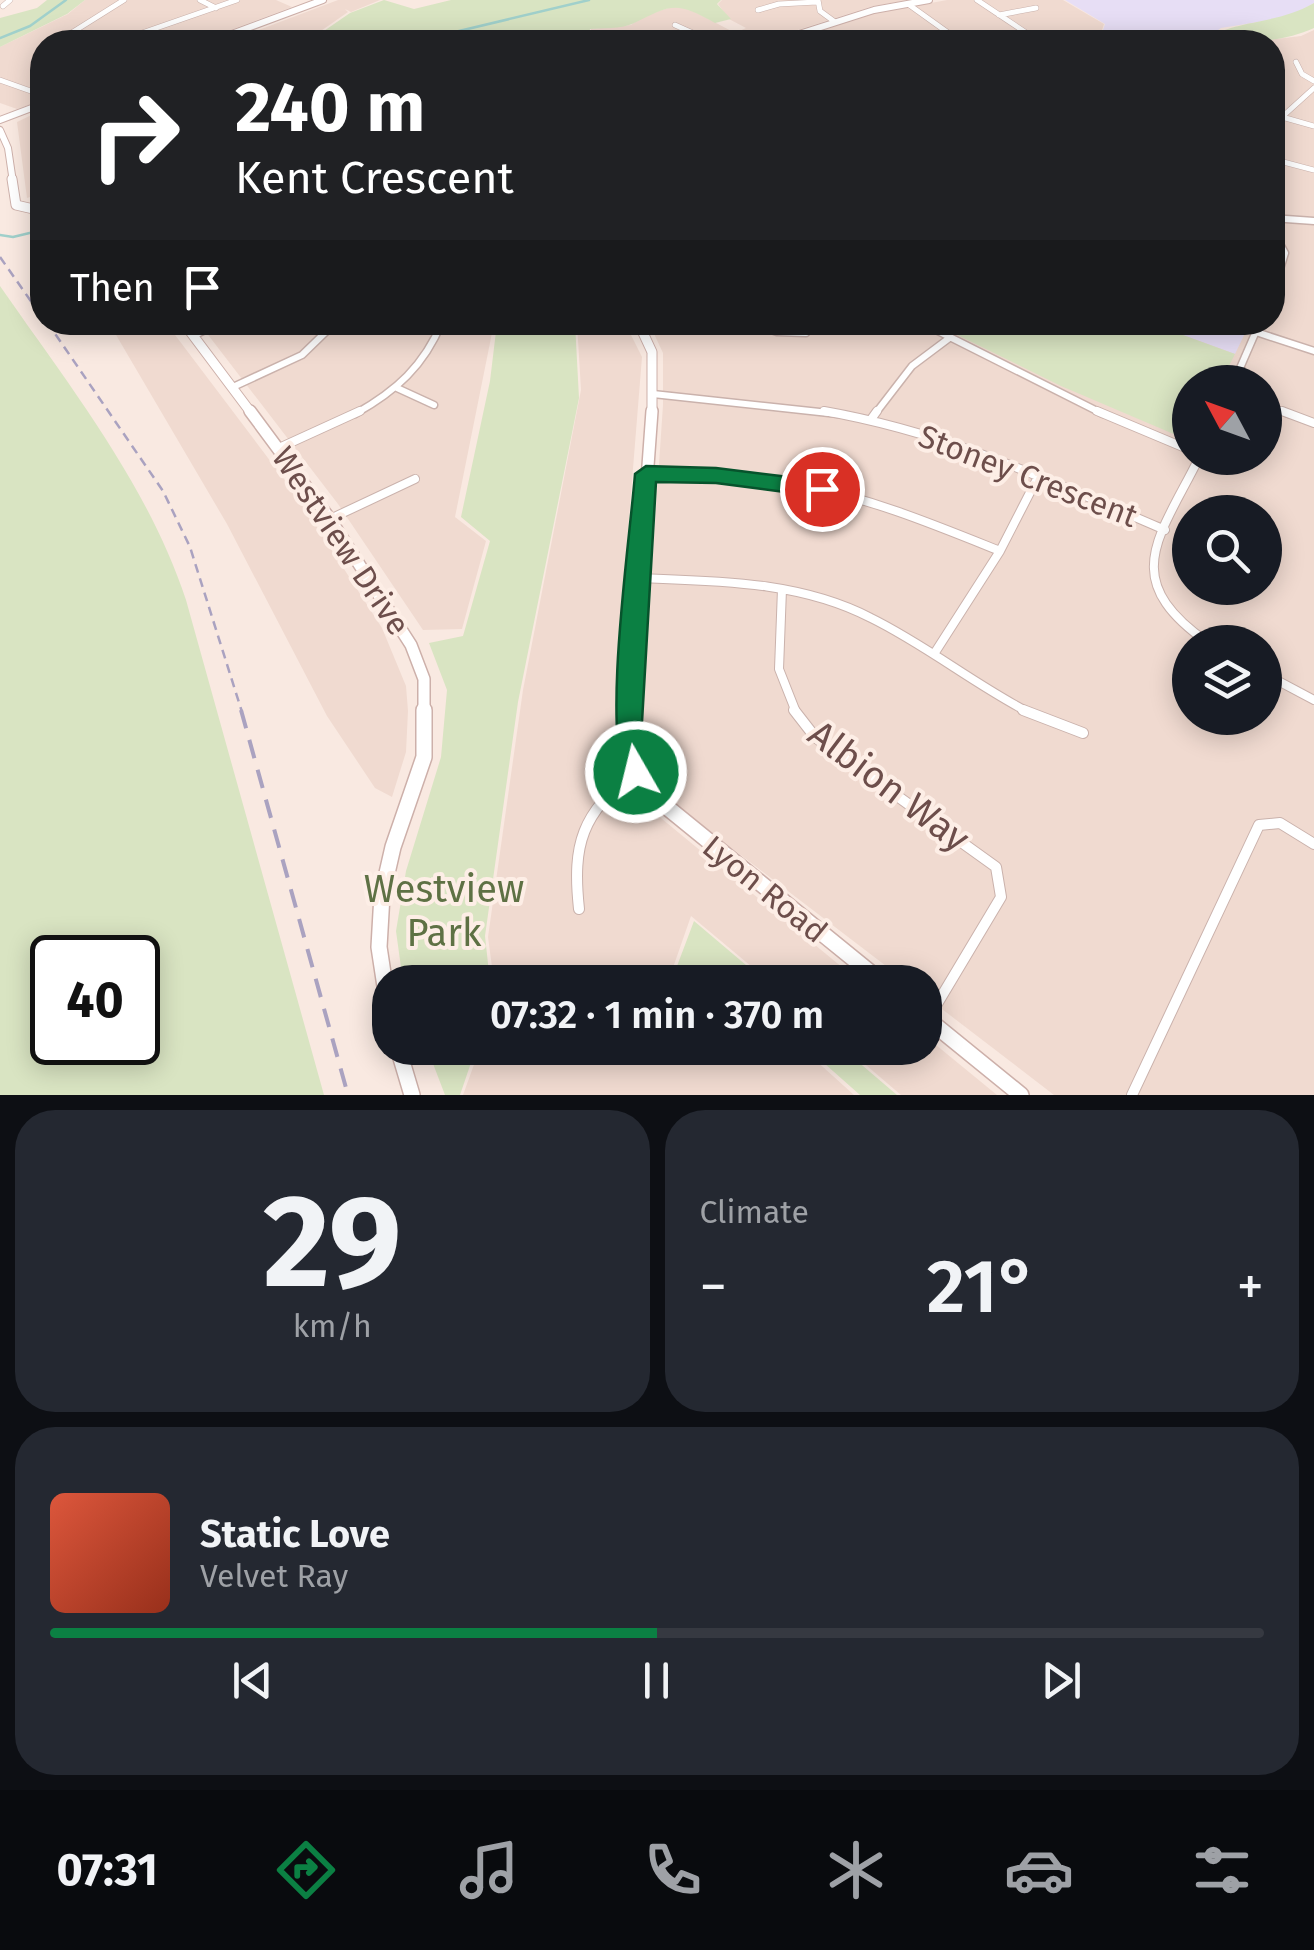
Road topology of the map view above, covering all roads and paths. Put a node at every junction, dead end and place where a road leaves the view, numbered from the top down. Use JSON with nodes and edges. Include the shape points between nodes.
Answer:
{"nodes":[{"id":1,"x":10,"y":0,"type":"edge"},
{"id":2,"x":124,"y":0,"type":"edge"},
{"id":3,"x":200,"y":0,"type":"edge"},
{"id":4,"x":238,"y":0,"type":"edge"},
{"id":5,"x":292,"y":0,"type":"edge"},
{"id":6,"x":323,"y":0,"type":"edge"},
{"id":7,"x":332,"y":0,"type":"edge"},
{"id":8,"x":929,"y":0,"type":"edge"},
{"id":9,"x":977,"y":0,"type":"edge"},
{"id":10,"x":817,"y":1,"type":"edge"},
{"id":11,"x":776,"y":2,"type":"edge"},
{"id":12,"x":908,"y":4,"type":"junction"},
{"id":13,"x":4,"y":6,"type":"dead end"},
{"id":14,"x":216,"y":8,"type":"junction"},
{"id":15,"x":308,"y":8,"type":"junction"},
{"id":16,"x":1036,"y":8,"type":"dead end"},
{"id":17,"x":758,"y":10,"type":"dead end"},
{"id":18,"x":999,"y":15,"type":"junction"},
{"id":19,"x":835,"y":22,"type":"junction"},
{"id":20,"x":676,"y":25,"type":"dead end"},
{"id":21,"x":76,"y":30,"type":"edge"},
{"id":22,"x":151,"y":30,"type":"edge"},
{"id":23,"x":245,"y":30,"type":"edge"},
{"id":24,"x":252,"y":30,"type":"edge"},
{"id":25,"x":687,"y":30,"type":"edge"},
{"id":26,"x":812,"y":30,"type":"edge"},
{"id":27,"x":944,"y":30,"type":"edge"},
{"id":28,"x":1021,"y":30,"type":"edge"},
{"id":29,"x":1296,"y":62,"type":"dead end"},
{"id":30,"x":0,"y":80,"type":"edge"},
{"id":31,"x":1314,"y":85,"type":"edge"},
{"id":32,"x":30,"y":91,"type":"edge"},
{"id":33,"x":30,"y":110,"type":"edge"},
{"id":34,"x":1285,"y":114,"type":"edge"},
{"id":35,"x":1285,"y":118,"type":"edge"},
{"id":36,"x":0,"y":121,"type":"edge"},
{"id":37,"x":1314,"y":126,"type":"edge"},
{"id":38,"x":0,"y":130,"type":"edge"},
{"id":39,"x":1285,"y":162,"type":"edge"},
{"id":40,"x":1314,"y":170,"type":"edge"},
{"id":41,"x":30,"y":208,"type":"edge"},
{"id":42,"x":1285,"y":219,"type":"edge"},
{"id":43,"x":1314,"y":221,"type":"edge"},
{"id":44,"x":322,"y":335,"type":"edge"},
{"id":45,"x":437,"y":335,"type":"edge"},
{"id":46,"x":644,"y":335,"type":"edge"},
{"id":47,"x":941,"y":335,"type":"edge"},
{"id":48,"x":1255,"y":335,"type":"edge"},
{"id":49,"x":1265,"y":335,"type":"edge"},
{"id":50,"x":193,"y":336,"type":"edge"},
{"id":51,"x":948,"y":339,"type":"junction"},
{"id":52,"x":1314,"y":351,"type":"edge"},
{"id":53,"x":1241,"y":365,"type":"edge"},
{"id":54,"x":233,"y":387,"type":"junction"},
{"id":55,"x":396,"y":388,"type":"junction"},
{"id":56,"x":653,"y":394,"type":"junction"},
{"id":57,"x":434,"y":405,"type":"dead end"},
{"id":58,"x":1282,"y":412,"type":"edge"},
{"id":59,"x":872,"y":418,"type":"junction"},
{"id":60,"x":1314,"y":424,"type":"edge"},
{"id":61,"x":1172,"y":443,"type":"edge"},
{"id":62,"x":279,"y":448,"type":"junction"},
{"id":63,"x":646,"y":474,"type":"junction"},
{"id":64,"x":1039,"y":475,"type":"junction"},
{"id":65,"x":1191,"y":475,"type":"edge"},
{"id":66,"x":416,"y":479,"type":"dead end"},
{"id":67,"x":330,"y":519,"type":"junction"},
{"id":68,"x":1165,"y":530,"type":"junction"},
{"id":69,"x":1000,"y":551,"type":"junction"},
{"id":70,"x":639,"y":578,"type":"junction"},
{"id":71,"x":782,"y":590,"type":"junction"},
{"id":72,"x":1181,"y":625,"type":"edge"},
{"id":73,"x":934,"y":654,"type":"junction"},
{"id":74,"x":1282,"y":683,"type":"edge"},
{"id":75,"x":1314,"y":700,"type":"edge"},
{"id":76,"x":1083,"y":733,"type":"dead end"},
{"id":77,"x":636,"y":772,"type":"junction"},
{"id":78,"x":1314,"y":844,"type":"edge"},
{"id":79,"x":578,"y":909,"type":"dead end"},
{"id":80,"x":381,"y":965,"type":"edge"},
{"id":81,"x":861,"y":965,"type":"edge"},
{"id":82,"x":942,"y":992,"type":"edge"},
{"id":83,"x":942,"y":1031,"type":"edge"},
{"id":84,"x":403,"y":1065,"type":"edge"},
{"id":85,"x":412,"y":1095,"type":"edge"},
{"id":86,"x":1022,"y":1095,"type":"edge"},
{"id":87,"x":1132,"y":1095,"type":"edge"}],
"edges":[{"from":1,"to":13,"type":"street"},
{"from":2,"to":21,"type":"street"},
{"from":3,"to":14,"type":"street"},
{"from":4,"to":14,"type":"street"},
{"from":5,"to":15,"type":"street"},
{"from":6,"to":15,"type":"street"},
{"from":7,"to":15,"type":"street"},
{"from":8,"to":12,"type":"street"},
{"from":9,"to":18,"type":"street"},
{"from":10,"to":11,"type":"street"},
{"from":10,"to":19,"type":"street"},
{"from":11,"to":17,"type":"street"},
{"from":12,"to":19,"type":"street"},
{"from":12,"to":27,"type":"street"},
{"from":14,"to":22,"type":"street"},
{"from":15,"to":23,"type":"street"},
{"from":15,"to":24,"type":"street"},
{"from":16,"to":18,"type":"street"},
{"from":18,"to":28,"type":"street"},
{"from":19,"to":26,"type":"street"},
{"from":20,"to":25,"type":"street"},
{"from":29,"to":31,"type":"street"},
{"from":30,"to":32,"type":"street"},
{"from":31,"to":34,"type":"street"},
{"from":33,"to":36,"type":"street"},
{"from":35,"to":37,"type":"street"},
{"from":38,"to":41,"type":"street","via":[[16,205]]},
{"from":39,"to":40,"type":"street"},
{"from":42,"to":43,"type":"street"},
{"from":44,"to":54,"type":"street","via":[[302,354]]},
{"from":45,"to":55,"type":"street","via":[[418,370]]},
{"from":46,"to":56,"type":"street","via":[[652,352]]},
{"from":47,"to":51,"type":"street"},
{"from":48,"to":53,"type":"street"},
{"from":49,"to":52,"type":"street"},
{"from":50,"to":54,"type":"street","name":"Westview Drive"},
{"from":51,"to":59,"type":"street","via":[[912,366]]},
{"from":51,"to":61,"type":"street"},
{"from":54,"to":62,"type":"street","name":"Westview Drive"},
{"from":55,"to":57,"type":"street"},
{"from":55,"to":62,"type":"street"},
{"from":56,"to":59,"type":"street","name":"Stoney Crescent","via":[[771,400]]},
{"from":56,"to":63,"type":"street"},
{"from":58,"to":60,"type":"street"},
{"from":59,"to":64,"type":"street","name":"Stoney Crescent"},
{"from":62,"to":67,"type":"street","name":"Westview Drive"},
{"from":63,"to":69,"type":"street","via":[[822,489]]},
{"from":63,"to":70,"type":"street"},
{"from":64,"to":68,"type":"street","name":"Stoney Crescent"},
{"from":64,"to":69,"type":"street"},
{"from":65,"to":68,"type":"street"},
{"from":66,"to":67,"type":"street"},
{"from":67,"to":80,"type":"street","name":"Westview Drive","via":[[411,644],[424,679],[424,758],[382,895]]},
{"from":68,"to":72,"type":"street","via":[[1151,567],[1152,590]]},
{"from":69,"to":73,"type":"street"},
{"from":70,"to":71,"type":"street"},
{"from":70,"to":77,"type":"street","via":[[629,722]]},
{"from":71,"to":73,"type":"street","via":[[866,615]]},
{"from":71,"to":82,"type":"street","name":"Albion Way","via":[[780,687],[794,715],[996,867],[1001,897]]},
{"from":73,"to":76,"type":"street","via":[[1046,723]]},
{"from":74,"to":75,"type":"street"},
{"from":77,"to":79,"type":"street","via":[[580,827],[573,869]]},
{"from":77,"to":81,"type":"street","name":"Lyon Road","via":[[684,824]]},
{"from":78,"to":87,"type":"street","via":[[1280,823],[1259,826]]},
{"from":83,"to":86,"type":"street"},
{"from":84,"to":85,"type":"street"}]}
